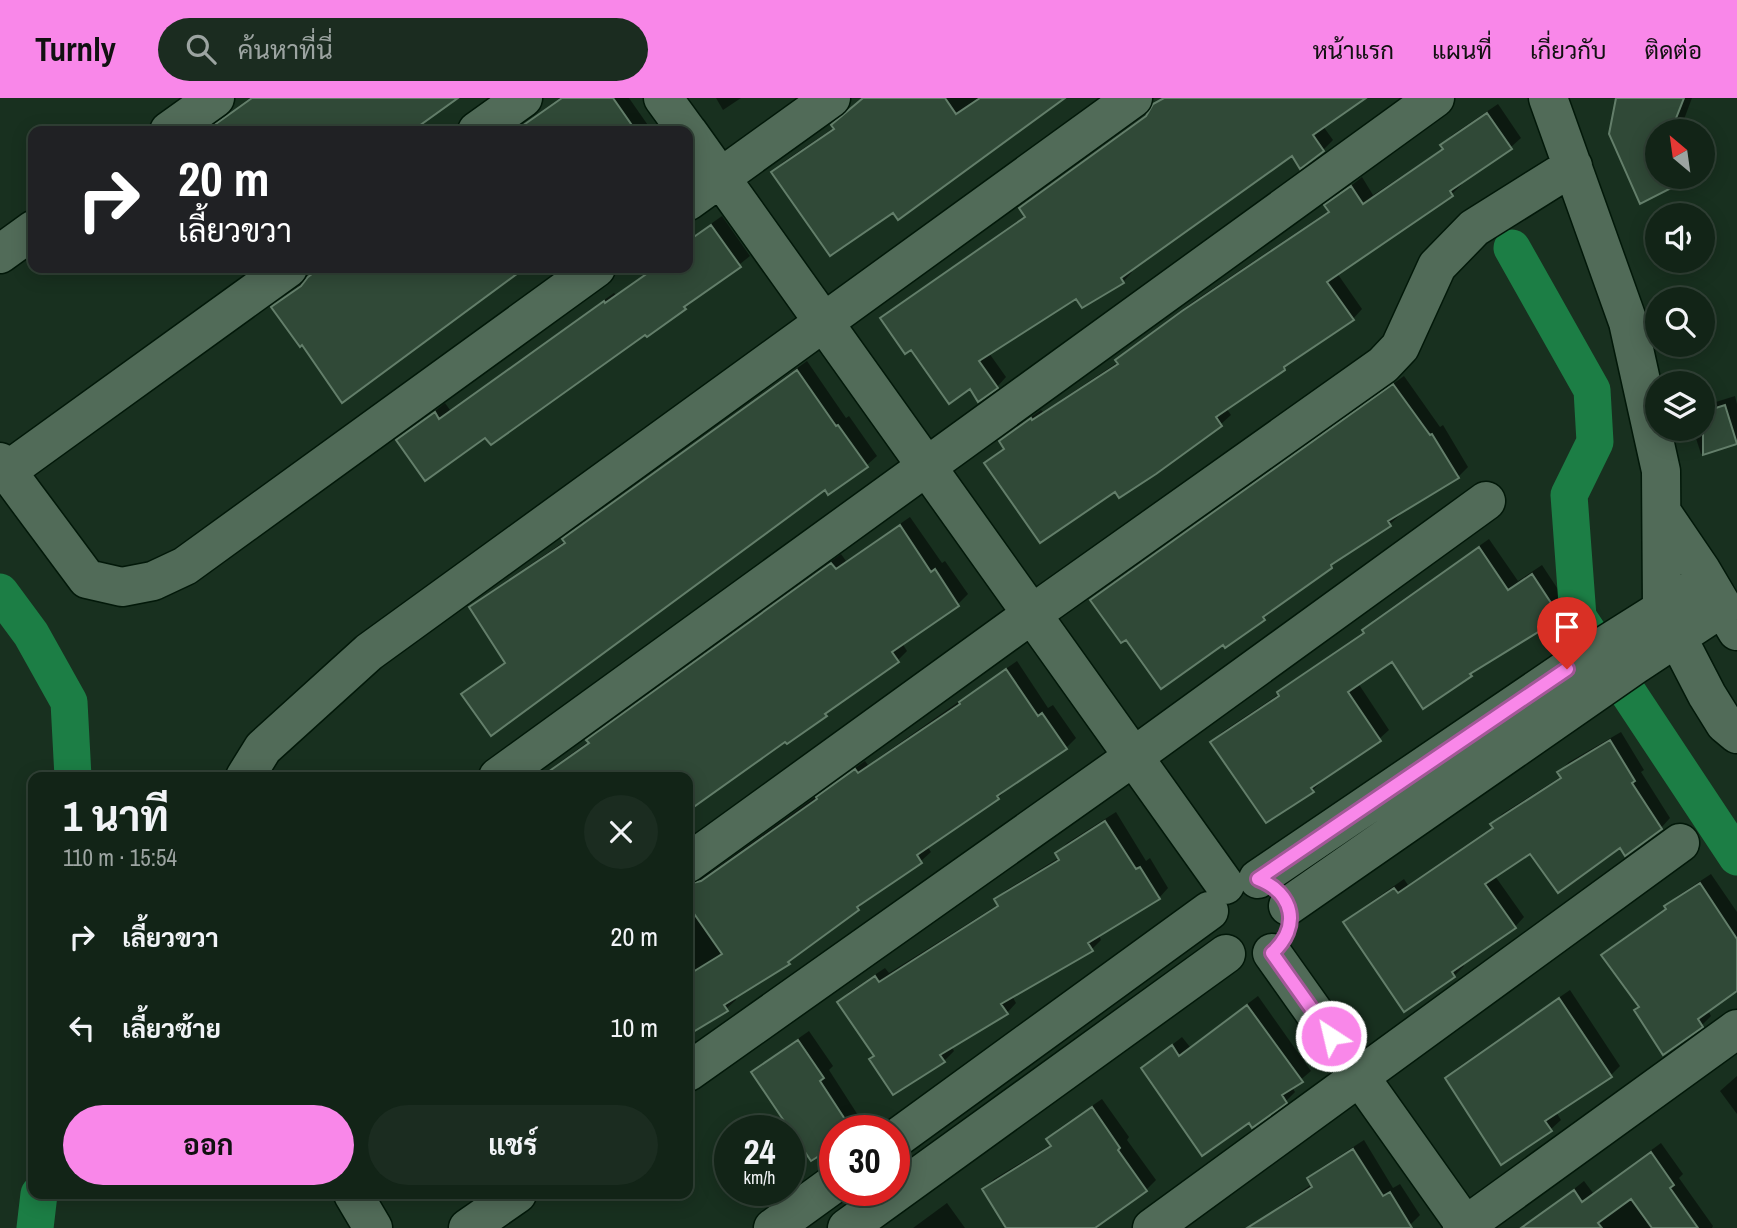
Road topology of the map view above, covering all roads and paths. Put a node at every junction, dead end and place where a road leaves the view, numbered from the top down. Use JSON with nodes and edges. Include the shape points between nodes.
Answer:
{"nodes":[{"id":1,"x":215,"y":98,"type":"edge"},
{"id":2,"x":523,"y":98,"type":"edge"},
{"id":3,"x":663,"y":98,"type":"edge"},
{"id":4,"x":831,"y":98,"type":"edge"},
{"id":5,"x":1133,"y":98,"type":"edge"},
{"id":6,"x":1435,"y":98,"type":"edge"},
{"id":7,"x":1548,"y":98,"type":"edge"},
{"id":8,"x":176,"y":126,"type":"edge"},
{"id":9,"x":484,"y":126,"type":"edge"},
{"id":10,"x":683,"y":126,"type":"edge"},
{"id":11,"x":693,"y":140,"type":"edge"},
{"id":12,"x":1573,"y":166,"type":"junction"},
{"id":13,"x":720,"y":178,"type":"junction"},
{"id":14,"x":693,"y":197,"type":"edge"},
{"id":15,"x":28,"y":234,"type":"edge"},
{"id":16,"x":0,"y":254,"type":"edge"},
{"id":17,"x":281,"y":273,"type":"edge"},
{"id":18,"x":589,"y":273,"type":"edge"},
{"id":19,"x":824,"y":322,"type":"junction"},
{"id":20,"x":4,"y":466,"type":"edge"},
{"id":21,"x":927,"y":467,"type":"junction"},
{"id":22,"x":1486,"y":501,"type":"dead end"},
{"id":23,"x":1663,"y":514,"type":"junction"},
{"id":24,"x":1722,"y":606,"type":"edge"},
{"id":25,"x":1032,"y":614,"type":"junction"},
{"id":26,"x":1670,"y":622,"type":"junction"},
{"id":27,"x":1574,"y":685,"type":"junction"},
{"id":28,"x":1737,"y":734,"type":"edge"},
{"id":29,"x":1133,"y":757,"type":"junction"},
{"id":30,"x":248,"y":772,"type":"edge"},
{"id":31,"x":505,"y":772,"type":"edge"},
{"id":32,"x":1680,"y":843,"type":"dead end"},
{"id":33,"x":693,"y":859,"type":"edge"},
{"id":34,"x":1230,"y":892,"type":"junction"},
{"id":35,"x":1288,"y":906,"type":"junction"},
{"id":36,"x":1272,"y":953,"type":"junction"},
{"id":37,"x":1226,"y":954,"type":"junction"},
{"id":38,"x":1737,"y":1028,"type":"edge"},
{"id":39,"x":693,"y":1068,"type":"edge"},
{"id":40,"x":1360,"y":1077,"type":"junction"},
{"id":41,"x":910,"y":1128,"type":"edge"},
{"id":42,"x":819,"y":1195,"type":"edge"},
{"id":43,"x":356,"y":1199,"type":"edge"},
{"id":44,"x":510,"y":1199,"type":"edge"},
{"id":45,"x":1465,"y":1227,"type":"edge"},
{"id":46,"x":373,"y":1228,"type":"edge"},
{"id":47,"x":468,"y":1228,"type":"edge"},
{"id":48,"x":773,"y":1228,"type":"edge"},
{"id":49,"x":847,"y":1228,"type":"edge"},
{"id":50,"x":1152,"y":1228,"type":"edge"}],
"edges":[{"from":1,"to":8,"type":"street"},
{"from":2,"to":9,"type":"street"},
{"from":3,"to":10,"type":"street"},
{"from":4,"to":13,"type":"street"},
{"from":5,"to":19,"type":"street"},
{"from":6,"to":21,"type":"street"},
{"from":7,"to":12,"type":"street"},
{"from":11,"to":13,"type":"street"},
{"from":12,"to":23,"type":"street","via":[[1629,322],[1661,471]]},
{"from":12,"to":25,"type":"street","via":[[1474,228],[1437,266],[1400,347],[1383,365]]},
{"from":13,"to":14,"type":"street"},
{"from":13,"to":19,"type":"street"},
{"from":15,"to":16,"type":"street"},
{"from":17,"to":20,"type":"street"},
{"from":18,"to":20,"type":"street","via":[[185,566],[153,581],[122,587],[87,579]]},
{"from":19,"to":21,"type":"street"},
{"from":19,"to":30,"type":"street","via":[[369,652],[263,748]]},
{"from":21,"to":25,"type":"street"},
{"from":21,"to":31,"type":"street"},
{"from":22,"to":29,"type":"street"},
{"from":23,"to":24,"type":"street"},
{"from":23,"to":26,"type":"street"},
{"from":24,"to":26,"type":"street"},
{"from":25,"to":29,"type":"street"},
{"from":25,"to":33,"type":"street"},
{"from":26,"to":27,"type":"street"},
{"from":26,"to":28,"type":"street","via":[[1707,695]]},
{"from":27,"to":34,"type":"street"},
{"from":27,"to":35,"type":"street"},
{"from":29,"to":34,"type":"street"},
{"from":29,"to":39,"type":"street"},
{"from":32,"to":40,"type":"street"},
{"from":34,"to":35,"type":"street","via":[[1277,889]]},
{"from":34,"to":37,"type":"street","via":[[1208,924]]},
{"from":34,"to":41,"type":"street"},
{"from":35,"to":36,"type":"street","via":[[1288,932]]},
{"from":36,"to":37,"type":"street","via":[[1250,960]]},
{"from":36,"to":40,"type":"street"},
{"from":37,"to":49,"type":"street"},
{"from":38,"to":45,"type":"street"},
{"from":40,"to":45,"type":"street"},
{"from":40,"to":50,"type":"street"},
{"from":42,"to":48,"type":"street"},
{"from":43,"to":46,"type":"street"},
{"from":44,"to":47,"type":"street"}]}
